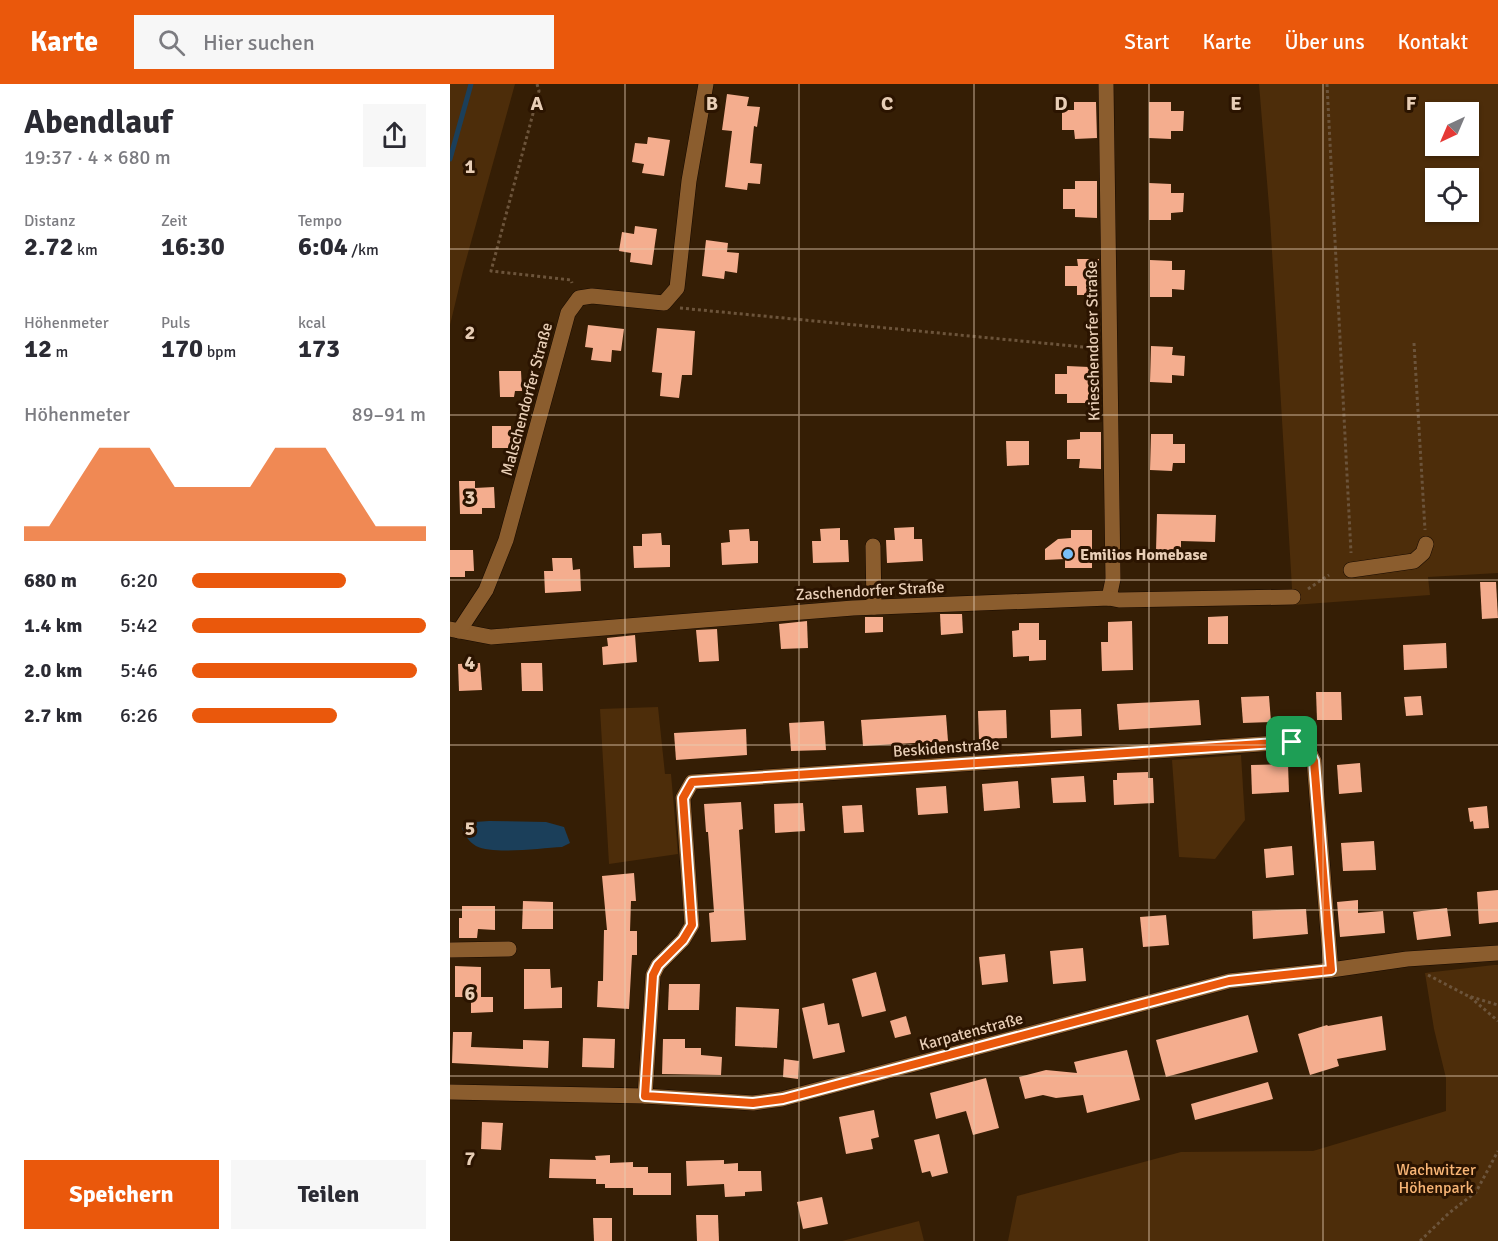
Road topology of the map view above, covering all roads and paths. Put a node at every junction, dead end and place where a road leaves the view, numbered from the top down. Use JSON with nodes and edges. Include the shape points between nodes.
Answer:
{"nodes":[{"id":1,"x":537,"y":84,"type":"edge"},
{"id":2,"x":706,"y":84,"type":"edge"},
{"id":3,"x":1106,"y":84,"type":"edge"},
{"id":4,"x":1327,"y":84,"type":"edge"},
{"id":5,"x":579,"y":298,"type":"junction"},
{"id":6,"x":664,"y":303,"type":"junction"},
{"id":7,"x":1414,"y":343,"type":"dead end"},
{"id":8,"x":1110,"y":350,"type":"junction"},
{"id":9,"x":1426,"y":544,"type":"joint"},
{"id":10,"x":873,"y":546,"type":"dead end"},
{"id":11,"x":1352,"y":570,"type":"joint"},
{"id":12,"x":1329,"y":575,"type":"dead end"},
{"id":13,"x":1109,"y":597,"type":"junction"},
{"id":14,"x":1293,"y":597,"type":"joint"},
{"id":15,"x":874,"y":607,"type":"junction"},
{"id":16,"x":454,"y":630,"type":"edge"},
{"id":17,"x":509,"y":949,"type":"dead end"},
{"id":18,"x":450,"y":950,"type":"edge"},
{"id":19,"x":1498,"y":953,"type":"edge"},
{"id":20,"x":1415,"y":958,"type":"junction"},
{"id":21,"x":1331,"y":970,"type":"junction"},
{"id":22,"x":1468,"y":996,"type":"junction"},
{"id":23,"x":1498,"y":1005,"type":"edge"},
{"id":24,"x":1498,"y":1021,"type":"edge"},
{"id":25,"x":450,"y":1092,"type":"edge"},
{"id":26,"x":645,"y":1096,"type":"junction"},
{"id":27,"x":1498,"y":1152,"type":"edge"},
{"id":28,"x":1420,"y":1241,"type":"edge"}],
"edges":[{"from":1,"to":5,"type":"path","via":[[539,91],[491,271],[571,280]]},
{"from":2,"to":6,"type":"street","via":[[689,181],[678,288]]},
{"from":3,"to":8,"type":"street","name":"Krieschendorfer Straße"},
{"from":4,"to":11,"type":"path"},
{"from":5,"to":6,"type":"street"},
{"from":5,"to":16,"type":"street","name":"Malschendorfer Straße","via":[[568,313],[506,540],[486,590]]},
{"from":6,"to":8,"type":"path","via":[[686,309]]},
{"from":7,"to":9,"type":"path"},
{"from":8,"to":13,"type":"street","name":"Krieschendorfer Straße","via":[[1113,579]]},
{"from":9,"to":11,"type":"street","via":[[1414,561]]},
{"from":10,"to":15,"type":"street"},
{"from":12,"to":14,"type":"path"},
{"from":13,"to":14,"type":"street","name":"Zaschendorfer Straße"},
{"from":13,"to":15,"type":"street","name":"Zaschendorfer Straße"},
{"from":15,"to":16,"type":"street","name":"Zaschendorfer Straße","via":[[490,637]]},
{"from":17,"to":18,"type":"street"},
{"from":19,"to":20,"type":"street","name":"Karpatenstraße"},
{"from":20,"to":21,"type":"street","name":"Karpatenstraße"},
{"from":20,"to":22,"type":"path","via":[[1425,973]]},
{"from":21,"to":26,"type":"street","name":"Karpatenstraße","via":[[1229,981],[783,1099],[753,1103]]},
{"from":21,"to":26,"type":"street","name":"Beskidenstraße","via":[[1314,761],[1307,747],[1292,742],[692,782],[683,798],[692,925],[653,975]]},
{"from":22,"to":23,"type":"path"},
{"from":22,"to":24,"type":"path"},
{"from":25,"to":26,"type":"street","name":"Karpatenstraße"},
{"from":27,"to":28,"type":"path","via":[[1476,1192]]}]}
